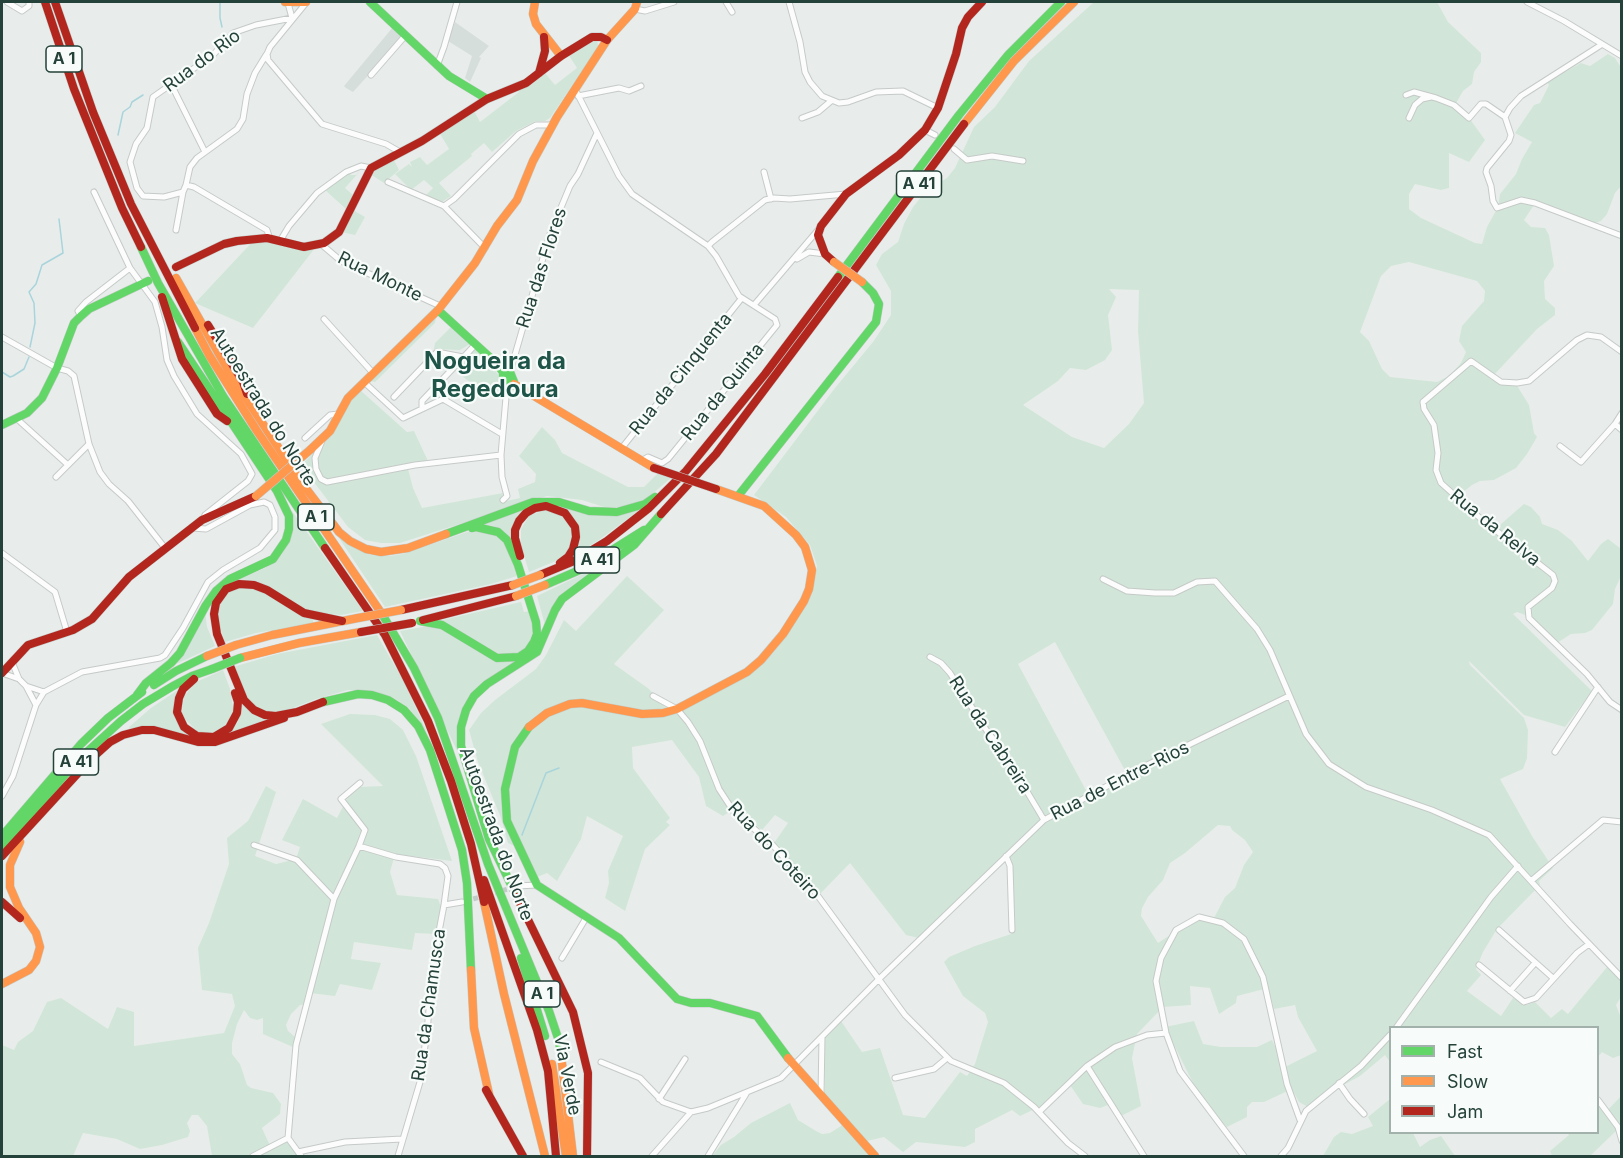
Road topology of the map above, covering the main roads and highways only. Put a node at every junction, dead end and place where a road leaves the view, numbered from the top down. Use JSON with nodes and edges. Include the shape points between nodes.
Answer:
{"nodes":[{"id":1,"x":45,"y":2,"type":"edge"},
{"id":2,"x":55,"y":2,"type":"edge"},
{"id":3,"x":286,"y":2,"type":"edge"},
{"id":4,"x":307,"y":2,"type":"edge"},
{"id":5,"x":369,"y":2,"type":"edge"},
{"id":6,"x":536,"y":2,"type":"edge"},
{"id":7,"x":982,"y":2,"type":"edge"},
{"id":8,"x":1061,"y":2,"type":"edge"},
{"id":9,"x":1074,"y":2,"type":"edge"},
{"id":10,"x":636,"y":5,"type":"edge"},
{"id":11,"x":607,"y":40,"type":"junction"},
{"id":12,"x":549,"y":47,"type":"junction"},
{"id":13,"x":561,"y":56,"type":"junction"},
{"id":14,"x":546,"y":63,"type":"junction"},
{"id":15,"x":487,"y":99,"type":"junction"},
{"id":16,"x":131,"y":204,"type":"junction"},
{"id":17,"x":176,"y":267,"type":"dead end"},
{"id":18,"x":145,"y":282,"type":"road end"},
{"id":19,"x":158,"y":284,"type":"junction"},
{"id":20,"x":439,"y":308,"type":"junction"},
{"id":21,"x":2,"y":425,"type":"edge"},
{"id":22,"x":668,"y":490,"type":"junction"},
{"id":23,"x":738,"y":496,"type":"junction"},
{"id":24,"x":646,"y":529,"type":"junction"},
{"id":25,"x":438,"y":538,"type":"junction"},
{"id":26,"x":552,"y":571,"type":"junction"},
{"id":27,"x":216,"y":591,"type":"junction"},
{"id":28,"x":342,"y":621,"type":"junction"},
{"id":29,"x":416,"y":622,"type":"junction"},
{"id":30,"x":530,"y":657,"type":"junction"},
{"id":31,"x":2,"y":673,"type":"edge"},
{"id":32,"x":200,"y":674,"type":"junction"},
{"id":33,"x":164,"y":692,"type":"junction"},
{"id":34,"x":137,"y":695,"type":"junction"},
{"id":35,"x":297,"y":712,"type":"junction"},
{"id":36,"x":103,"y":748,"type":"junction"},
{"id":37,"x":5,"y":828,"type":"edge"},
{"id":38,"x":25,"y":833,"type":"junction"},
{"id":39,"x":2,"y":836,"type":"edge"},
{"id":40,"x":471,"y":844,"type":"junction"},
{"id":41,"x":2,"y":847,"type":"edge"},
{"id":42,"x":2,"y":856,"type":"edge"},
{"id":43,"x":488,"y":864,"type":"junction"},
{"id":44,"x":2,"y":902,"type":"edge"},
{"id":45,"x":2,"y":979,"type":"edge"},
{"id":46,"x":2,"y":984,"type":"edge"},
{"id":47,"x":523,"y":1156,"type":"edge"},
{"id":48,"x":545,"y":1156,"type":"edge"},
{"id":49,"x":556,"y":1156,"type":"edge"},
{"id":50,"x":566,"y":1156,"type":"edge"},
{"id":51,"x":573,"y":1156,"type":"edge"},
{"id":52,"x":587,"y":1156,"type":"edge"},
{"id":53,"x":875,"y":1156,"type":"edge"}],
"edges":[{"from":1,"to":19,"type":"main road","name":"Autoestrada do Norte","number":"A 1","via":[[104,165]]},
{"from":2,"to":16,"type":"main road","name":"Autoestrada do Norte","number":"A 1","via":[[93,112]]},
{"from":3,"to":4,"type":"main road"},
{"from":5,"to":15,"type":"main road","via":[[449,76]]},
{"from":6,"to":12,"type":"main road","via":[[533,14]]},
{"from":7,"to":23,"type":"main road","bridge":true,"via":[[962,28],[938,108],[925,130],[899,155],[846,194],[818,235],[825,254],[873,293],[879,304],[876,322]]},
{"from":8,"to":22,"type":"main road","number":"A 41","via":[[980,89],[765,374]]},
{"from":9,"to":24,"type":"main road","number":"A 41","via":[[1014,61],[716,454]]},
{"from":10,"to":11,"type":"main road"},
{"from":11,"to":13,"type":"main road","via":[[592,37]]},
{"from":11,"to":20,"type":"main road","via":[[553,125],[518,200]]},
{"from":12,"to":13,"type":"main road"},
{"from":12,"to":14,"type":"main road"},
{"from":13,"to":14,"type":"main road"},
{"from":14,"to":15,"type":"main road","via":[[526,83]]},
{"from":15,"to":17,"type":"main road","via":[[371,168],[339,232],[321,244],[304,247],[254,238],[224,244]]},
{"from":16,"to":25,"type":"main road","via":[[149,229],[220,359],[339,532],[366,549],[381,552]]},
{"from":16,"to":43,"type":"main road","name":"Autoestrada do Norte","number":"A 1","via":[[209,355],[414,668],[438,718]]},
{"from":18,"to":21,"type":"main road","via":[[81,316],[74,323],[57,368],[36,406]]},
{"from":19,"to":27,"type":"main road","via":[[178,342],[283,501],[289,516],[286,540],[273,559],[230,579]]},
{"from":19,"to":40,"type":"main road","name":"Autoestrada do Norte","number":"A 1","via":[[242,426],[385,635],[429,721]]},
{"from":20,"to":23,"type":"main road","bridge":true,"via":[[507,372],[511,385],[654,468]]},
{"from":20,"to":31,"type":"main road","bridge":true,"via":[[348,398],[330,431],[256,496],[202,520],[129,577],[92,619],[28,645]]},
{"from":22,"to":25,"type":"main road","via":[[645,504],[617,512],[589,511],[559,501],[533,502]]},
{"from":22,"to":26,"type":"main road","number":"A 41","via":[[607,541]]},
{"from":23,"to":53,"type":"main road","via":[[764,506],[801,540],[811,563],[812,578],[804,602],[783,634],[761,660],[733,681],[677,708],[642,714],[570,704],[536,720],[520,738],[512,757],[504,799],[507,821],[537,885],[625,943],[677,999],[757,1016],[794,1065]]},
{"from":24,"to":29,"type":"main road","number":"A 41","bridge":true,"via":[[600,559],[545,585]]},
{"from":24,"to":30,"type":"main road","via":[[634,545],[562,599],[537,652]]},
{"from":25,"to":29,"type":"main road","via":[[476,526],[498,532],[507,540],[537,634],[528,651],[519,657],[497,658],[442,625]]},
{"from":26,"to":28,"type":"main road","number":"A 41","bridge":true,"via":[[475,595]]},
{"from":26,"to":30,"type":"main road","via":[[568,557],[576,537],[575,527],[565,513],[546,506],[526,513],[515,530],[517,548],[541,621],[541,635]]},
{"from":27,"to":32,"type":"main road","via":[[209,609],[210,626],[238,702],[234,722],[214,737],[190,732],[177,712],[183,689]]},
{"from":27,"to":34,"type":"main road","via":[[180,653]]},
{"from":28,"to":34,"type":"main road","number":"A 41","bridge":true,"via":[[236,645],[176,671]]},
{"from":28,"to":35,"type":"main road","via":[[304,612],[254,585],[239,584],[226,589],[216,603],[218,634],[244,700],[265,715]]},
{"from":29,"to":32,"type":"main road","number":"A 41","bridge":true,"via":[[299,643],[240,658]]},
{"from":30,"to":52,"type":"main road","via":[[474,696],[461,727],[461,746],[489,839],[573,1012],[570,1023],[577,1052],[588,1073]]},
{"from":32,"to":33,"type":"main road","number":"A 41"},
{"from":33,"to":36,"type":"main road","number":"A 41"},
{"from":33,"to":41,"type":"main road","number":"A 41","via":[[143,704],[77,761]]},
{"from":34,"to":37,"type":"main road","number":"A 41","via":[[81,744]]},
{"from":35,"to":36,"type":"main road","via":[[215,742],[142,730],[123,735]]},
{"from":35,"to":47,"type":"main road","via":[[328,700],[372,695],[404,710],[418,726],[430,750],[462,850],[472,1035],[485,1089]]},
{"from":36,"to":38,"type":"main road","number":"A 41"},
{"from":37,"to":39,"type":"main road","number":"A 41"},
{"from":38,"to":42,"type":"main road","number":"A 41"},
{"from":38,"to":46,"type":"main road","via":[[12,859],[9,882],[38,938],[39,952],[28,970]]},
{"from":40,"to":48,"type":"main road","name":"Autoestrada do Norte","number":"A 1"},
{"from":40,"to":49,"type":"main road","name":"Via Verde","via":[[537,1029],[548,1071]]},
{"from":43,"to":50,"type":"main road","name":"Via Verde","via":[[538,1009],[555,1078]]},
{"from":43,"to":51,"type":"main road","name":"Autoestrada do Norte","number":"A 1","via":[[559,1041]]},
{"from":44,"to":45,"type":"main road","via":[[28,929],[34,944],[26,965]]}]}
